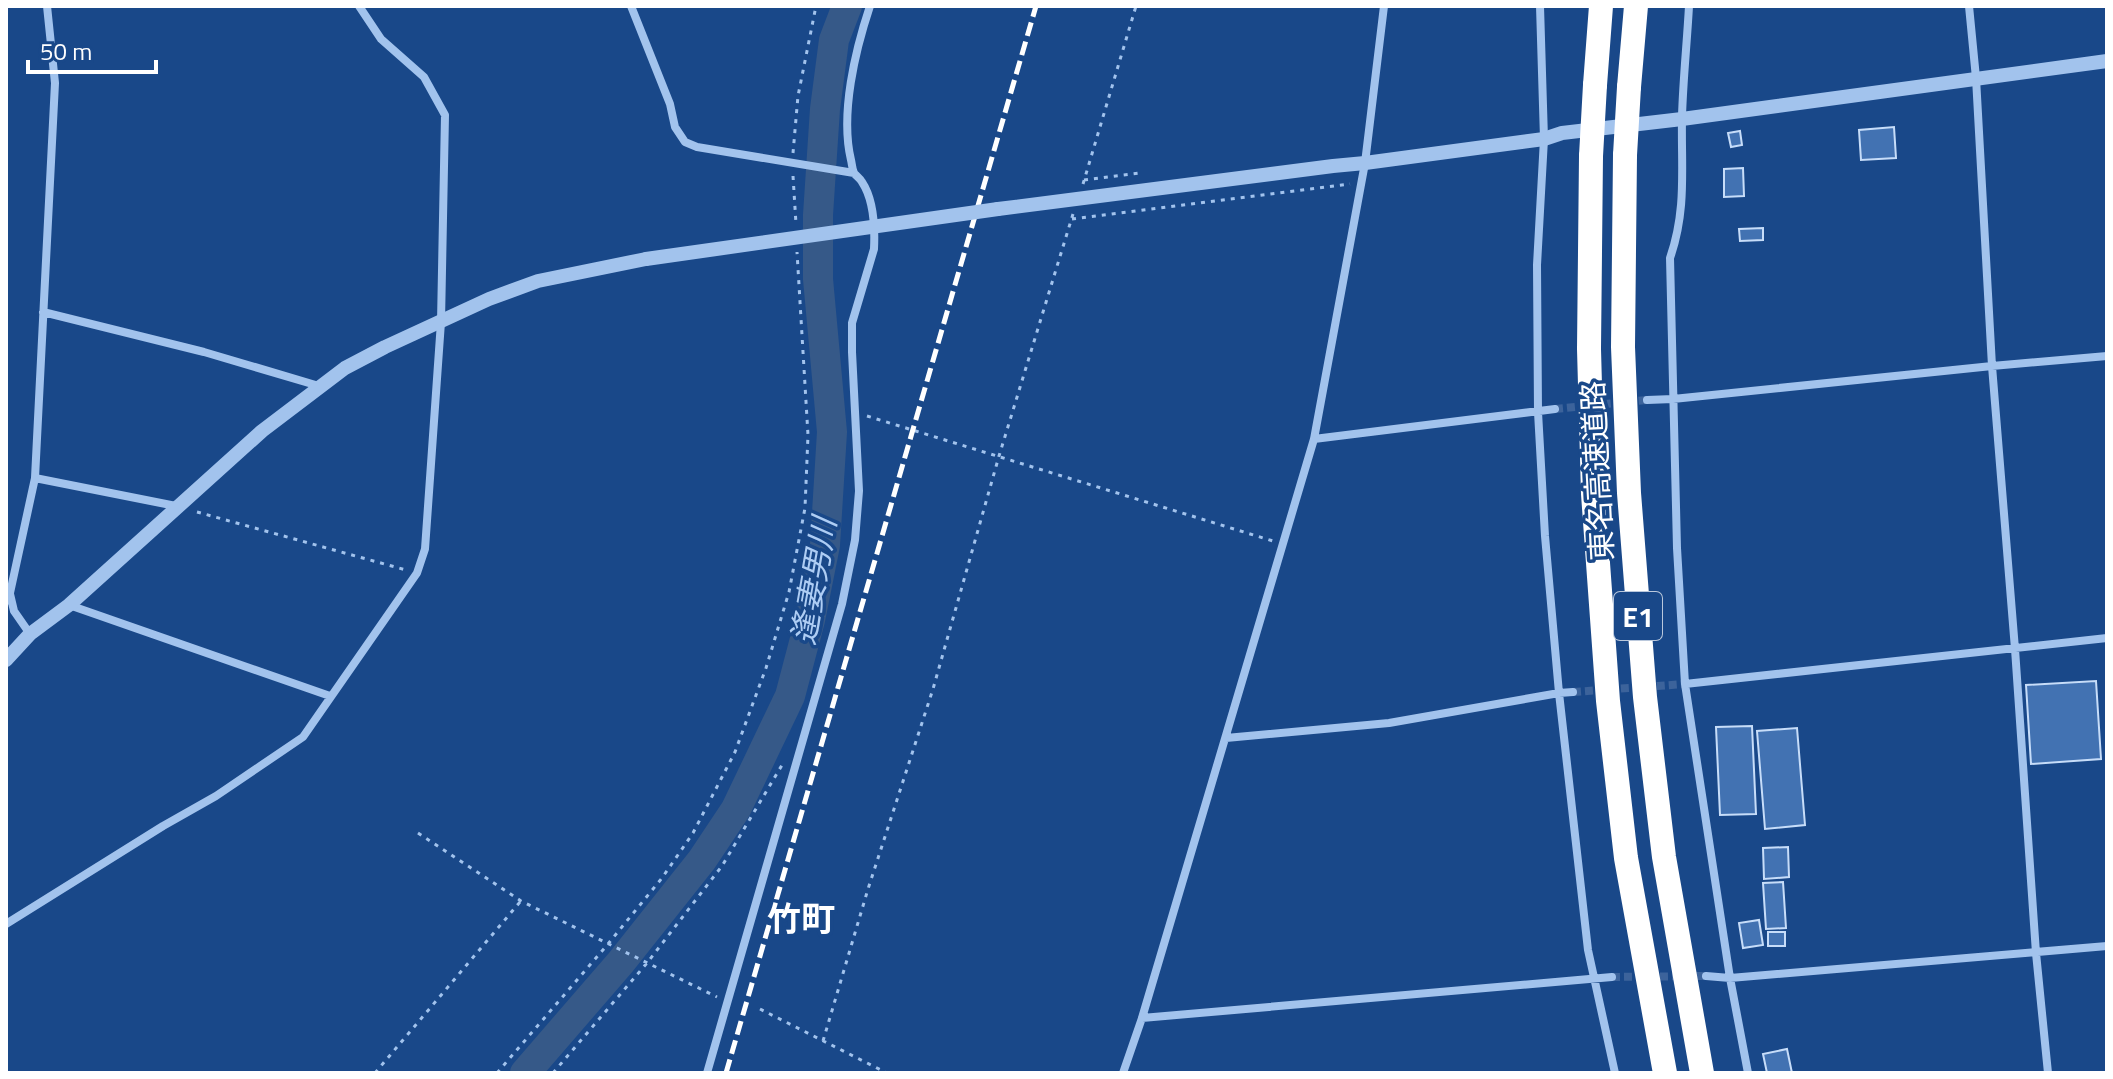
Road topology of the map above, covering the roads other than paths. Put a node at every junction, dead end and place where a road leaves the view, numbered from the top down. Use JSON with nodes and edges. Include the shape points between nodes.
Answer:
{"nodes":[{"id":1,"x":47,"y":6,"type":"edge"},
{"id":2,"x":359,"y":6,"type":"edge"},
{"id":3,"x":631,"y":6,"type":"edge"},
{"id":4,"x":870,"y":6,"type":"edge"},
{"id":5,"x":1384,"y":6,"type":"edge"},
{"id":6,"x":1540,"y":6,"type":"edge"},
{"id":7,"x":1601,"y":6,"type":"edge"},
{"id":8,"x":1636,"y":6,"type":"edge"},
{"id":9,"x":1689,"y":6,"type":"edge"},
{"id":10,"x":1969,"y":6,"type":"edge"},
{"id":11,"x":2107,"y":61,"type":"edge"},
{"id":12,"x":1976,"y":78,"type":"junction"},
{"id":13,"x":1682,"y":119,"type":"junction"},
{"id":14,"x":1544,"y":139,"type":"junction"},
{"id":15,"x":1365,"y":163,"type":"junction"},
{"id":16,"x":854,"y":173,"type":"junction"},
{"id":17,"x":43,"y":312,"type":"junction"},
{"id":18,"x":441,"y":322,"type":"junction"},
{"id":19,"x":2107,"y":356,"type":"edge"},
{"id":20,"x":1992,"y":366,"type":"junction"},
{"id":21,"x":319,"y":386,"type":"junction"},
{"id":22,"x":1673,"y":399,"type":"junction"},
{"id":23,"x":1647,"y":400,"type":"tunnel mouth"},
{"id":24,"x":1555,"y":409,"type":"tunnel mouth"},
{"id":25,"x":1538,"y":412,"type":"junction"},
{"id":26,"x":1314,"y":439,"type":"junction"},
{"id":27,"x":35,"y":478,"type":"junction"},
{"id":28,"x":176,"y":506,"type":"junction"},
{"id":29,"x":8,"y":597,"type":"edge"},
{"id":30,"x":69,"y":605,"type":"junction"},
{"id":31,"x":30,"y":634,"type":"junction"},
{"id":32,"x":2107,"y":638,"type":"edge"},
{"id":33,"x":2015,"y":649,"type":"junction"},
{"id":34,"x":6,"y":660,"type":"edge"},
{"id":35,"x":1685,"y":684,"type":"junction"},
{"id":36,"x":1573,"y":692,"type":"tunnel mouth"},
{"id":37,"x":1559,"y":693,"type":"junction"},
{"id":38,"x":330,"y":696,"type":"junction"},
{"id":39,"x":1226,"y":738,"type":"junction"},
{"id":40,"x":6,"y":924,"type":"edge"},
{"id":41,"x":2107,"y":946,"type":"edge"},
{"id":42,"x":2036,"y":953,"type":"junction"},
{"id":43,"x":1706,"y":976,"type":"tunnel mouth"},
{"id":44,"x":1592,"y":977,"type":"junction"},
{"id":45,"x":1612,"y":977,"type":"tunnel mouth"},
{"id":46,"x":1730,"y":978,"type":"junction"},
{"id":47,"x":1142,"y":1018,"type":"junction"},
{"id":48,"x":707,"y":1073,"type":"edge"},
{"id":49,"x":1123,"y":1073,"type":"edge"},
{"id":50,"x":1615,"y":1073,"type":"edge"},
{"id":51,"x":1665,"y":1073,"type":"edge"},
{"id":52,"x":1702,"y":1073,"type":"edge"},
{"id":53,"x":1748,"y":1073,"type":"edge"},
{"id":54,"x":2048,"y":1073,"type":"edge"}],
"edges":[{"from":1,"to":17,"type":"street","via":[[55,83]]},
{"from":2,"to":18,"type":"street","via":[[381,39],[424,77],[445,115]]},
{"from":3,"to":16,"type":"street","via":[[685,142]]},
{"from":4,"to":16,"type":"street","via":[[848,111]]},
{"from":5,"to":15,"type":"street"},
{"from":6,"to":14,"type":"street"},
{"from":7,"to":51,"type":"highway","name":"東名高速道路","number":"E1","bridge":true,"via":[[1591,156],[1592,451],[1608,701],[1626,858]]},
{"from":8,"to":52,"type":"highway","name":"東名高速道路","number":"E1","bridge":true,"via":[[1623,210],[1629,493],[1664,857]]},
{"from":9,"to":13,"type":"street"},
{"from":10,"to":12,"type":"street"},
{"from":11,"to":12,"type":"street"},
{"from":12,"to":13,"type":"street"},
{"from":12,"to":20,"type":"street"},
{"from":13,"to":14,"type":"street"},
{"from":13,"to":22,"type":"street","via":[[1683,181],[1678,235],[1670,258]]},
{"from":14,"to":15,"type":"street"},
{"from":14,"to":25,"type":"street","via":[[1537,265]]},
{"from":15,"to":18,"type":"street","bridge":true,"via":[[646,259],[538,281]]},
{"from":15,"to":26,"type":"street"},
{"from":16,"to":48,"type":"street","via":[[870,196],[875,238],[852,323],[859,491],[855,540],[842,604]]},
{"from":17,"to":21,"type":"street"},
{"from":17,"to":27,"type":"street"},
{"from":18,"to":21,"type":"street"},
{"from":18,"to":38,"type":"street","via":[[425,549],[417,573]]},
{"from":19,"to":20,"type":"street"},
{"from":20,"to":22,"type":"street"},
{"from":20,"to":33,"type":"street"},
{"from":21,"to":28,"type":"street"},
{"from":22,"to":23,"type":"street"},
{"from":22,"to":35,"type":"street"},
{"from":24,"to":25,"type":"street"},
{"from":25,"to":26,"type":"street"},
{"from":25,"to":37,"type":"street"},
{"from":26,"to":39,"type":"street"},
{"from":27,"to":28,"type":"street"},
{"from":27,"to":29,"type":"street"},
{"from":28,"to":30,"type":"street"},
{"from":29,"to":31,"type":"street"},
{"from":30,"to":31,"type":"street"},
{"from":30,"to":38,"type":"street"},
{"from":31,"to":34,"type":"street"},
{"from":32,"to":33,"type":"street"},
{"from":33,"to":35,"type":"street"},
{"from":33,"to":42,"type":"street"},
{"from":35,"to":46,"type":"street"},
{"from":36,"to":37,"type":"street"},
{"from":37,"to":39,"type":"street","via":[[1389,723]]},
{"from":37,"to":44,"type":"street"},
{"from":38,"to":40,"type":"street","via":[[303,737]]},
{"from":39,"to":47,"type":"street"},
{"from":41,"to":42,"type":"street"},
{"from":42,"to":46,"type":"street"},
{"from":42,"to":54,"type":"street"},
{"from":43,"to":46,"type":"street"},
{"from":44,"to":45,"type":"street"},
{"from":44,"to":47,"type":"street"},
{"from":44,"to":50,"type":"street"},
{"from":46,"to":53,"type":"street"},
{"from":47,"to":49,"type":"street"}]}
